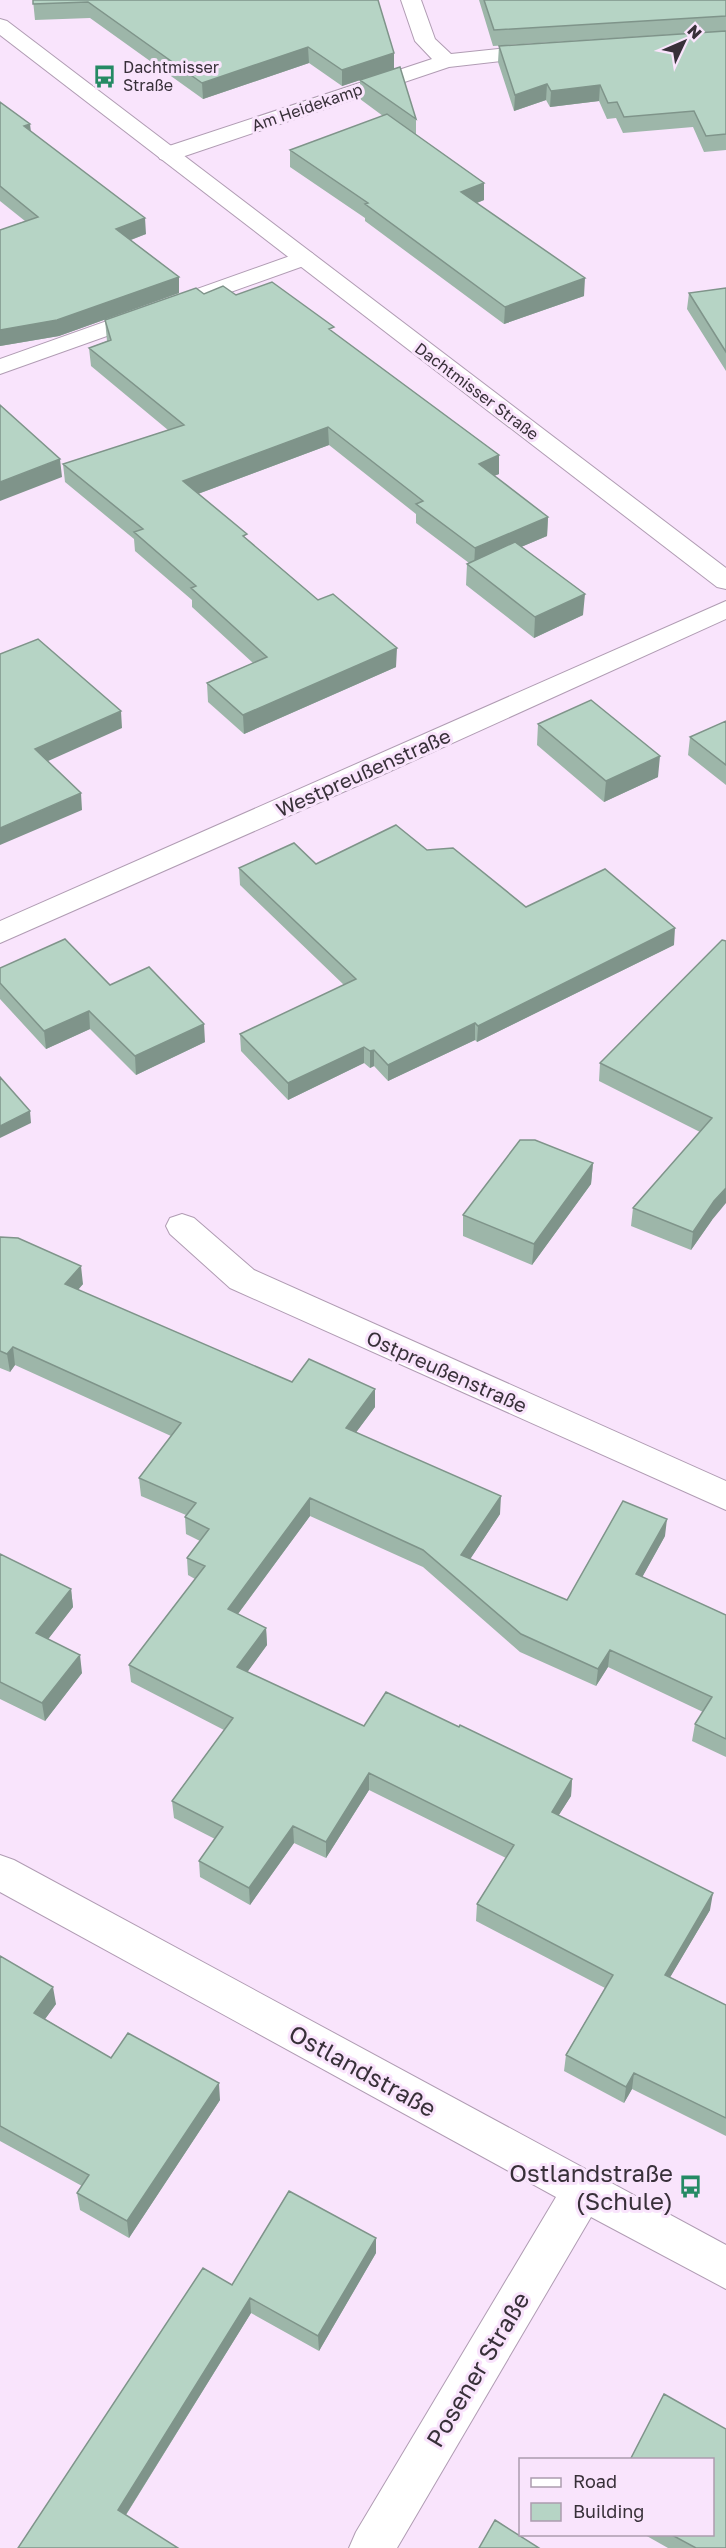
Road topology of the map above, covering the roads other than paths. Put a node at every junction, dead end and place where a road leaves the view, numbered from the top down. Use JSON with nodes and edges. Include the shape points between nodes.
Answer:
{"nodes":[{"id":1,"x":411,"y":0,"type":"edge"},
{"id":2,"x":0,"y":25,"type":"edge"},
{"id":3,"x":564,"y":49,"type":"edge"},
{"id":4,"x":446,"y":61,"type":"junction"},
{"id":5,"x":168,"y":154,"type":"junction"},
{"id":6,"x":304,"y":258,"type":"junction"},
{"id":7,"x":0,"y":367,"type":"edge"},
{"id":8,"x":726,"y":581,"type":"edge"},
{"id":9,"x":726,"y":609,"type":"edge"},
{"id":10,"x":0,"y":933,"type":"edge"},
{"id":11,"x":182,"y":1226,"type":"dead end"},
{"id":12,"x":726,"y":1496,"type":"edge"},
{"id":13,"x":0,"y":1872,"type":"edge"},
{"id":14,"x":583,"y":2191,"type":"junction"},
{"id":15,"x":726,"y":2268,"type":"edge"},
{"id":16,"x":372,"y":2548,"type":"edge"}],
"edges":[{"from":1,"to":4,"type":"street","via":[[425,41]]},
{"from":2,"to":5,"type":"street","name":"Dachtmisser Straße"},
{"from":3,"to":4,"type":"street","name":"Am Heidekamp"},
{"from":4,"to":5,"type":"street","name":"Am Heidekamp"},
{"from":5,"to":6,"type":"street","name":"Dachtmisser Straße"},
{"from":6,"to":7,"type":"street"},
{"from":6,"to":8,"type":"street","name":"Dachtmisser Straße"},
{"from":9,"to":10,"type":"street","name":"Westpreußenstraße"},
{"from":11,"to":12,"type":"street","name":"Ostpreußenstraße","via":[[242,1279]]},
{"from":13,"to":14,"type":"street","name":"Ostlandstraße"},
{"from":14,"to":15,"type":"street","name":"Ostlandstraße"},
{"from":14,"to":16,"type":"street","name":"Posener Straße"}]}
